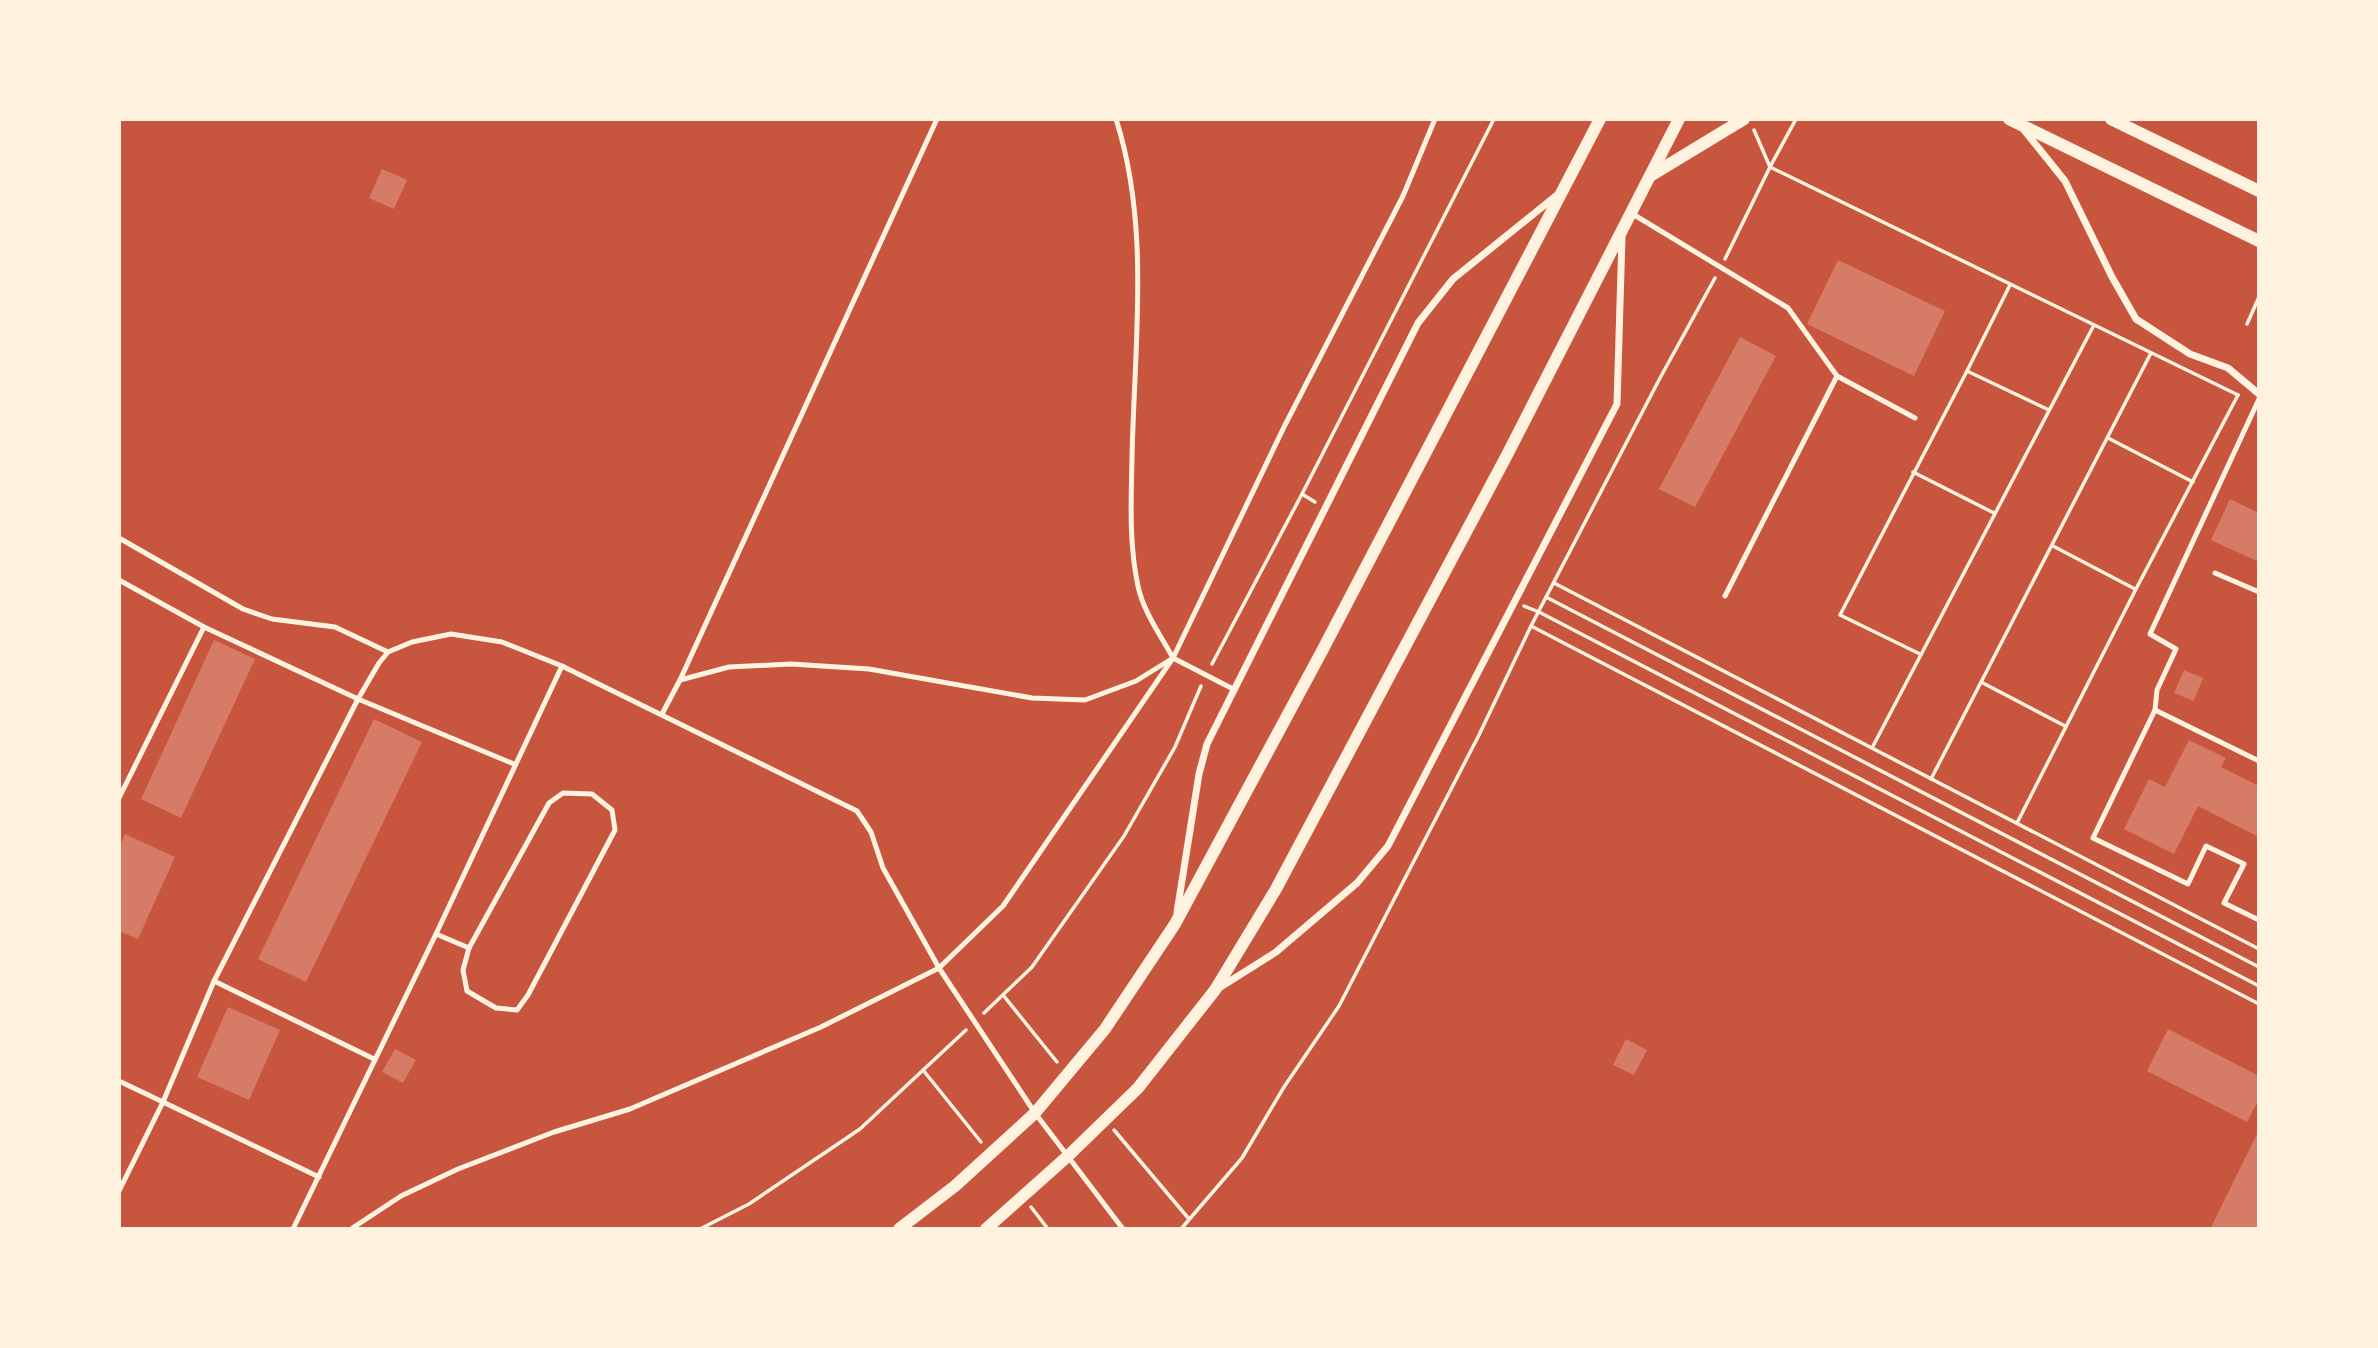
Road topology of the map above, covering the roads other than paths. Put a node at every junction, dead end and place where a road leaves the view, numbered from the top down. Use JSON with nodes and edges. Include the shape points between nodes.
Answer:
{"nodes":[{"id":1,"x":937,"y":119,"type":"edge"},
{"id":2,"x":1116,"y":119,"type":"edge"},
{"id":3,"x":1435,"y":119,"type":"edge"},
{"id":4,"x":1600,"y":119,"type":"edge"},
{"id":5,"x":1679,"y":119,"type":"edge"},
{"id":6,"x":1744,"y":119,"type":"edge"},
{"id":7,"x":2111,"y":119,"type":"edge"},
{"id":8,"x":2014,"y":121,"type":"edge"},
{"id":9,"x":1650,"y":176,"type":"junction"},
{"id":10,"x":2259,"y":191,"type":"edge"},
{"id":11,"x":1560,"y":192,"type":"junction"},
{"id":12,"x":1631,"y":213,"type":"junction"},
{"id":13,"x":1622,"y":231,"type":"junction"},
{"id":14,"x":2259,"y":241,"type":"edge"},
{"id":15,"x":1837,"y":376,"type":"junction"},
{"id":16,"x":2258,"y":399,"type":"edge"},
{"id":17,"x":1915,"y":418,"type":"dead end"},
{"id":18,"x":119,"y":538,"type":"edge"},
{"id":19,"x":2215,"y":573,"type":"dead end"},
{"id":20,"x":119,"y":580,"type":"edge"},
{"id":21,"x":2259,"y":592,"type":"edge"},
{"id":22,"x":1726,"y":596,"type":"dead end"},
{"id":23,"x":204,"y":627,"type":"junction"},
{"id":24,"x":388,"y":652,"type":"junction"},
{"id":25,"x":1173,"y":659,"type":"junction"},
{"id":26,"x":562,"y":666,"type":"junction"},
{"id":27,"x":680,"y":680,"type":"junction"},
{"id":28,"x":1235,"y":691,"type":"junction"},
{"id":29,"x":358,"y":699,"type":"junction"},
{"id":30,"x":2155,"y":710,"type":"junction"},
{"id":31,"x":662,"y":715,"type":"junction"},
{"id":32,"x":2259,"y":761,"type":"edge"},
{"id":33,"x":514,"y":764,"type":"junction"},
{"id":34,"x":119,"y":798,"type":"edge"},
{"id":35,"x":2259,"y":920,"type":"edge"},
{"id":36,"x":1175,"y":924,"type":"junction"},
{"id":37,"x":436,"y":934,"type":"junction"},
{"id":38,"x":469,"y":948,"type":"junction"},
{"id":39,"x":939,"y":968,"type":"junction"},
{"id":40,"x":214,"y":981,"type":"junction"},
{"id":41,"x":1215,"y":990,"type":"junction"},
{"id":42,"x":374,"y":1059,"type":"junction"},
{"id":43,"x":119,"y":1081,"type":"edge"},
{"id":44,"x":163,"y":1102,"type":"junction"},
{"id":45,"x":1035,"y":1113,"type":"junction"},
{"id":46,"x":1069,"y":1155,"type":"junction"},
{"id":47,"x":319,"y":1177,"type":"junction"},
{"id":48,"x":119,"y":1191,"type":"edge"},
{"id":49,"x":293,"y":1229,"type":"edge"},
{"id":50,"x":351,"y":1229,"type":"edge"},
{"id":51,"x":898,"y":1229,"type":"edge"},
{"id":52,"x":986,"y":1229,"type":"edge"},
{"id":53,"x":1123,"y":1229,"type":"edge"}],
"edges":[{"from":1,"to":27,"type":"lane"},
{"from":2,"to":25,"type":"lane","via":[[1125,147],[1136,230],[1131,522],[1138,588]]},
{"from":3,"to":25,"type":"lane","via":[[1403,196],[1283,427]]},
{"from":4,"to":11,"type":"street"},
{"from":5,"to":9,"type":"street"},
{"from":6,"to":9,"type":"street"},
{"from":7,"to":10,"type":"street"},
{"from":8,"to":14,"type":"street"},
{"from":8,"to":16,"type":"street","via":[[2065,181],[2136,319],[2190,354],[2228,368]]},
{"from":9,"to":12,"type":"street"},
{"from":11,"to":28,"type":"street","via":[[1453,279],[1418,323]]},
{"from":11,"to":36,"type":"street"},
{"from":12,"to":13,"type":"street"},
{"from":12,"to":15,"type":"lane","via":[[1788,308]]},
{"from":13,"to":41,"type":"street","via":[[1283,877]]},
{"from":13,"to":41,"type":"street","via":[[1617,404],[1388,846],[1357,883],[1276,952]]},
{"from":15,"to":17,"type":"lane"},
{"from":15,"to":22,"type":"lane"},
{"from":16,"to":30,"type":"lane","via":[[2150,634],[2176,649],[2157,690]]},
{"from":18,"to":24,"type":"lane","via":[[243,608],[272,619],[335,627]]},
{"from":19,"to":21,"type":"lane"},
{"from":20,"to":23,"type":"lane"},
{"from":23,"to":29,"type":"lane"},
{"from":23,"to":34,"type":"lane"},
{"from":24,"to":26,"type":"lane","via":[[451,634],[502,642]]},
{"from":24,"to":29,"type":"lane"},
{"from":25,"to":27,"type":"lane","via":[[1136,681],[1085,700],[1032,698],[869,669],[791,664],[729,667]]},
{"from":25,"to":28,"type":"lane"},
{"from":25,"to":39,"type":"lane","via":[[1003,906]]},
{"from":26,"to":31,"type":"lane"},
{"from":26,"to":33,"type":"lane"},
{"from":27,"to":31,"type":"lane"},
{"from":28,"to":36,"type":"street","via":[[1207,744],[1199,774]]},
{"from":29,"to":33,"type":"lane"},
{"from":29,"to":40,"type":"lane"},
{"from":30,"to":32,"type":"lane"},
{"from":30,"to":35,"type":"lane","via":[[2093,838],[2188,884],[2206,846],[2244,864],[2224,903]]},
{"from":31,"to":39,"type":"lane","via":[[857,811]]},
{"from":33,"to":37,"type":"lane"},
{"from":36,"to":45,"type":"street","via":[[1105,1028]]},
{"from":37,"to":38,"type":"lane"},
{"from":37,"to":42,"type":"lane"},
{"from":38,"to":38,"type":"lane","via":[[549,803],[563,793],[592,794],[611,810],[615,830],[517,1010],[496,1008],[467,990],[463,970]]},
{"from":39,"to":45,"type":"lane"},
{"from":39,"to":50,"type":"lane","via":[[821,1027],[630,1109],[458,1169],[401,1196]]},
{"from":40,"to":42,"type":"lane"},
{"from":40,"to":44,"type":"lane"},
{"from":41,"to":46,"type":"street","via":[[1138,1088]]},
{"from":42,"to":47,"type":"lane"},
{"from":43,"to":44,"type":"lane"},
{"from":44,"to":47,"type":"lane"},
{"from":44,"to":48,"type":"lane"},
{"from":45,"to":46,"type":"lane"},
{"from":45,"to":51,"type":"street","via":[[955,1186]]},
{"from":46,"to":52,"type":"street"},
{"from":46,"to":53,"type":"lane"},
{"from":47,"to":49,"type":"lane"}]}
